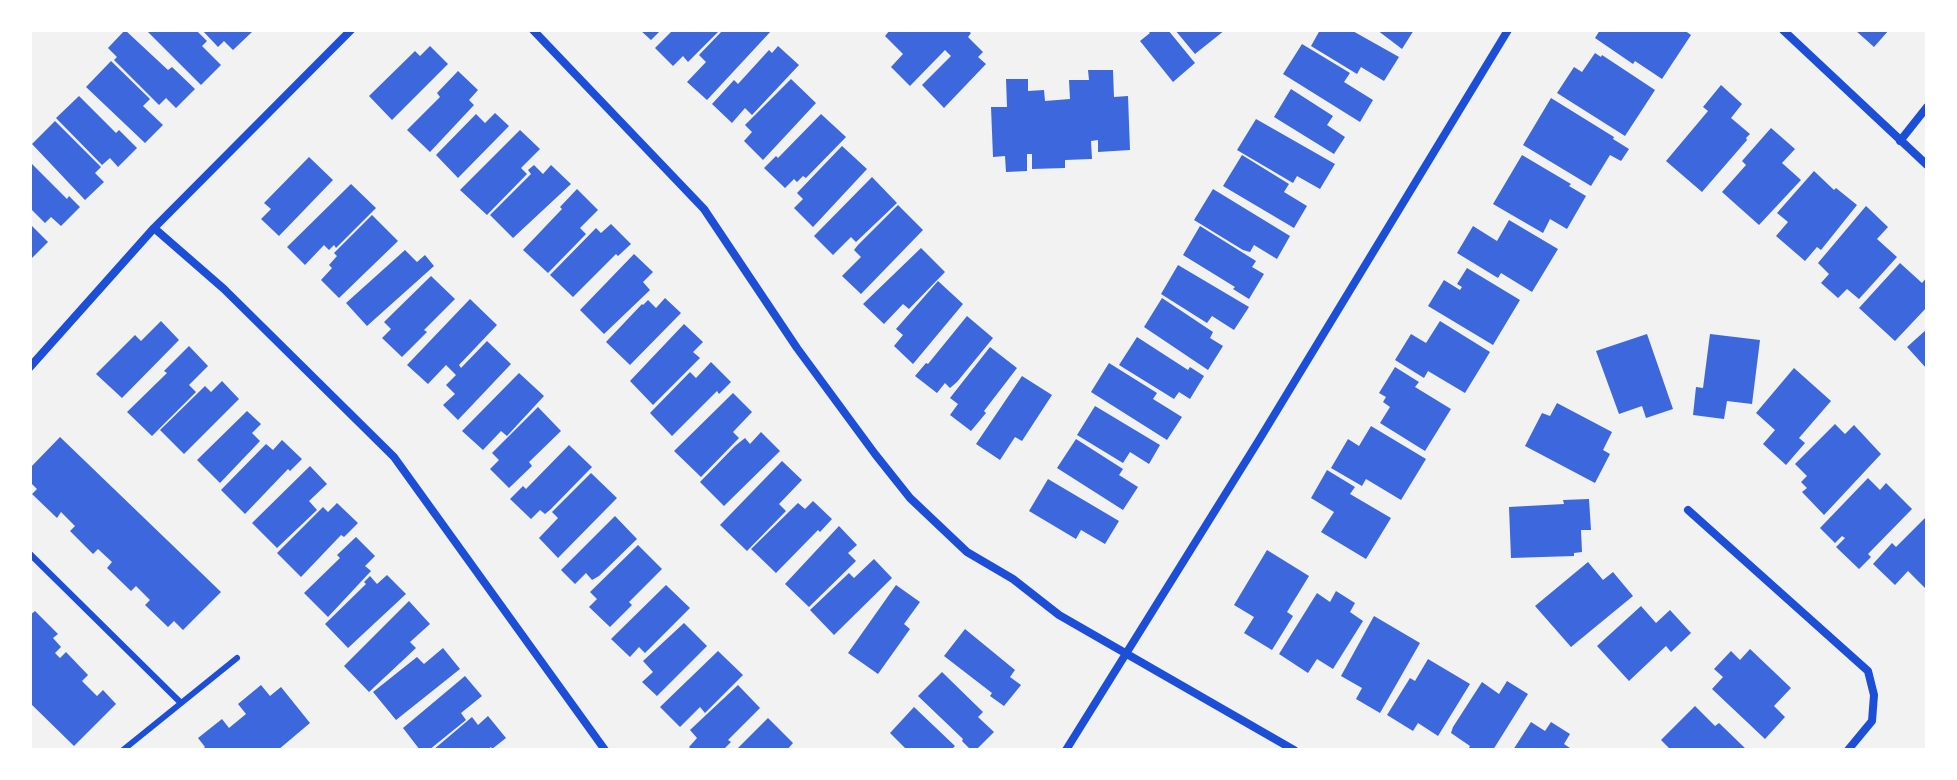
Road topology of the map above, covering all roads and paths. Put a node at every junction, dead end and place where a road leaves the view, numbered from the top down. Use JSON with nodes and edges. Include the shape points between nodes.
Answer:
{"nodes":[{"id":1,"x":351,"y":30,"type":"edge"},
{"id":2,"x":533,"y":30,"type":"edge"},
{"id":3,"x":1508,"y":30,"type":"edge"},
{"id":4,"x":1783,"y":30,"type":"edge"},
{"id":5,"x":1927,"y":107,"type":"edge"},
{"id":6,"x":1900,"y":141,"type":"junction"},
{"id":7,"x":1927,"y":165,"type":"edge"},
{"id":8,"x":154,"y":228,"type":"junction"},
{"id":9,"x":30,"y":367,"type":"edge"},
{"id":10,"x":1688,"y":510,"type":"dead end"},
{"id":11,"x":30,"y":554,"type":"edge"},
{"id":12,"x":1126,"y":653,"type":"junction"},
{"id":13,"x":237,"y":658,"type":"dead end"},
{"id":14,"x":181,"y":703,"type":"junction"},
{"id":15,"x":123,"y":750,"type":"edge"},
{"id":16,"x":605,"y":750,"type":"edge"},
{"id":17,"x":1066,"y":750,"type":"edge"},
{"id":18,"x":1294,"y":750,"type":"edge"},
{"id":19,"x":1848,"y":750,"type":"edge"}],
"edges":[{"from":1,"to":8,"type":"street"},
{"from":2,"to":12,"type":"street","via":[[704,209],[797,348],[910,498],[967,552]]},
{"from":3,"to":12,"type":"street"},
{"from":4,"to":6,"type":"street"},
{"from":5,"to":6,"type":"street"},
{"from":6,"to":7,"type":"street"},
{"from":8,"to":9,"type":"street"},
{"from":8,"to":16,"type":"street","via":[[224,289],[394,457]]},
{"from":10,"to":19,"type":"street","via":[[1868,671],[1874,695],[1872,721]]},
{"from":11,"to":14,"type":"lane"},
{"from":12,"to":17,"type":"street"},
{"from":12,"to":18,"type":"street"},
{"from":13,"to":14,"type":"lane"},
{"from":14,"to":15,"type":"lane"}]}
